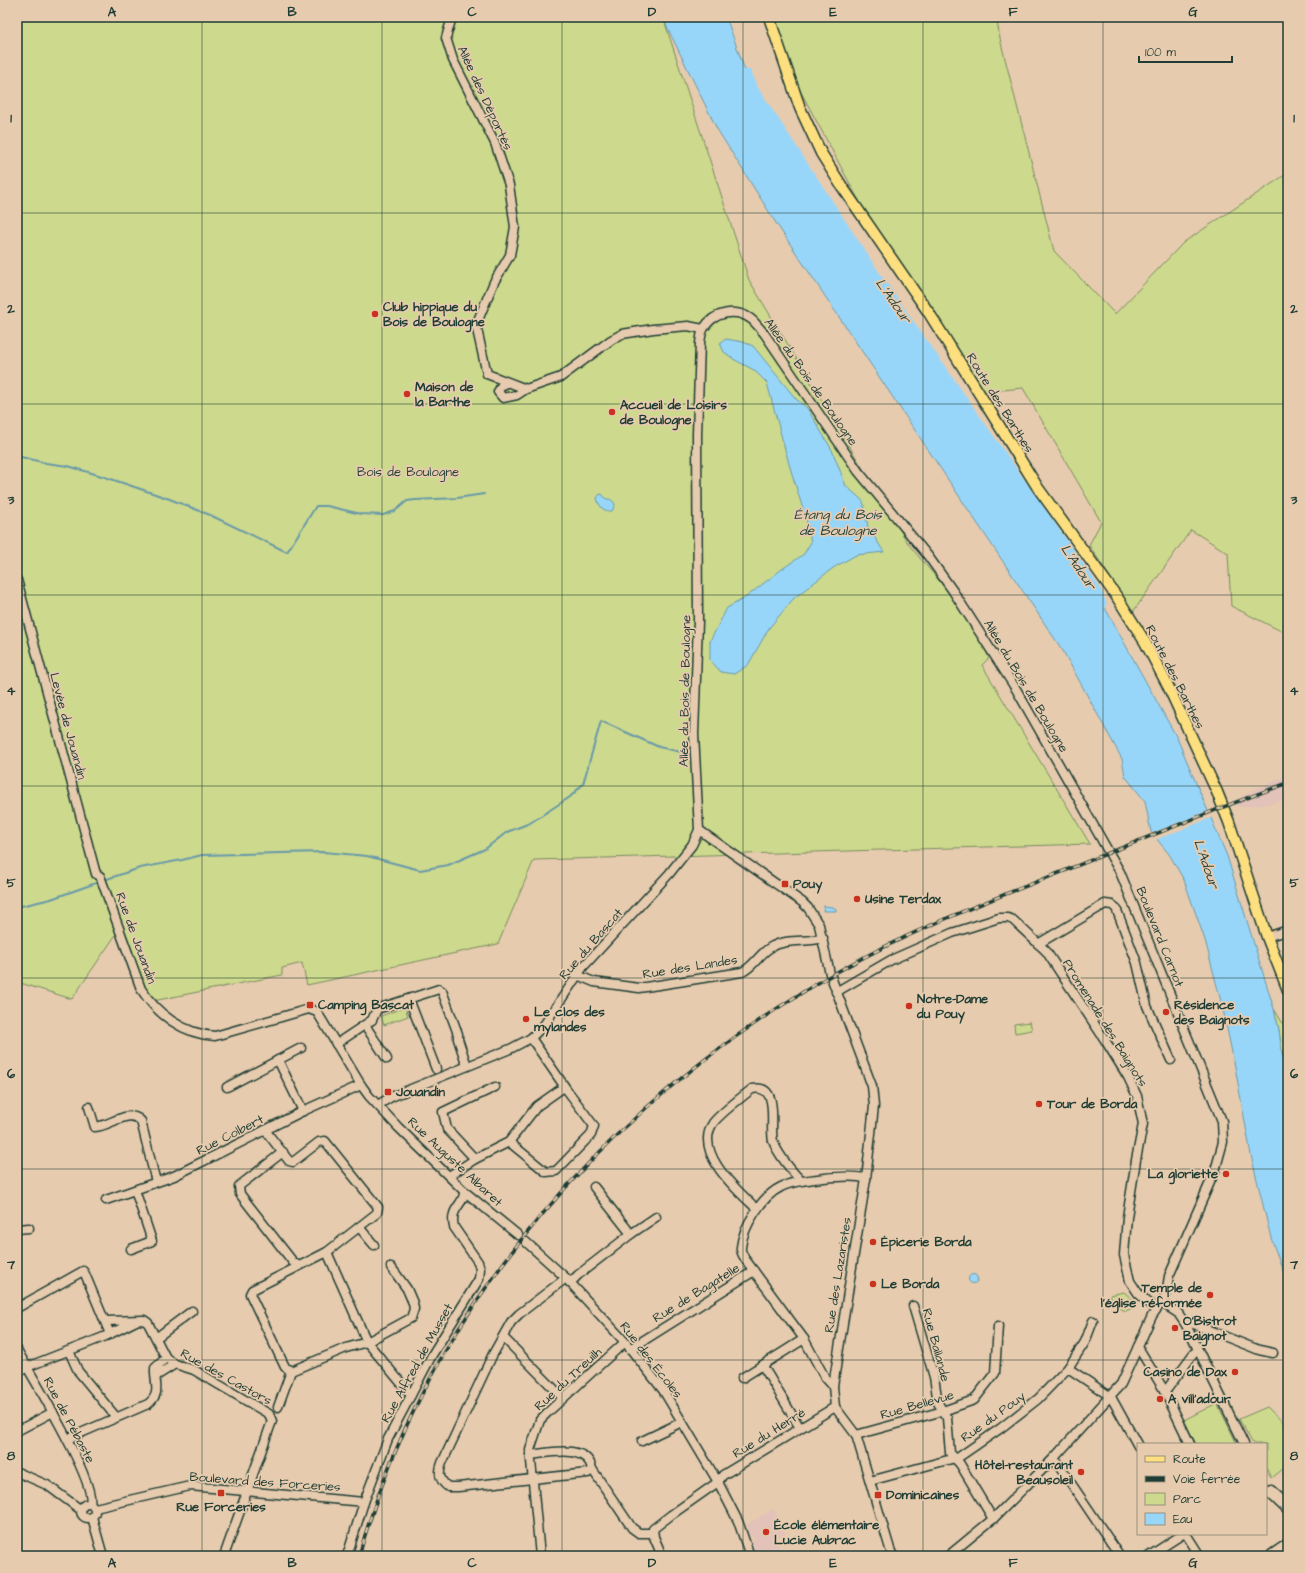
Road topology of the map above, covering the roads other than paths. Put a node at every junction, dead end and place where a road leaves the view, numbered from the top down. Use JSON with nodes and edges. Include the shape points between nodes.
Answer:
{"nodes":[{"id":1,"x":452,"y":17,"type":"edge"},
{"id":2,"x":769,"y":17,"type":"edge"},
{"id":3,"x":703,"y":329,"type":"junction"},
{"id":4,"x":507,"y":383,"type":"junction"},
{"id":5,"x":526,"y":389,"type":"junction"},
{"id":6,"x":17,"y":580,"type":"edge"},
{"id":7,"x":699,"y":830,"type":"junction"},
{"id":8,"x":1120,"y":872,"type":"joint"},
{"id":9,"x":101,"y":879,"type":"joint"},
{"id":10,"x":1288,"y":930,"type":"edge"},
{"id":11,"x":1267,"y":937,"type":"junction"},
{"id":12,"x":823,"y":938,"type":"junction"},
{"id":13,"x":1038,"y":944,"type":"junction"},
{"id":14,"x":577,"y":975,"type":"junction"},
{"id":15,"x":1288,"y":990,"type":"edge"},
{"id":16,"x":836,"y":992,"type":"junction"},
{"id":17,"x":409,"y":998,"type":"junction"},
{"id":18,"x":365,"y":1025,"type":"junction"},
{"id":19,"x":531,"y":1038,"type":"junction"},
{"id":20,"x":336,"y":1044,"type":"junction"},
{"id":21,"x":301,"y":1048,"type":"dead end"},
{"id":22,"x":387,"y":1059,"type":"dead end"},
{"id":23,"x":278,"y":1060,"type":"junction"},
{"id":24,"x":1171,"y":1060,"type":"dead end"},
{"id":25,"x":467,"y":1066,"type":"junction"},
{"id":26,"x":436,"y":1069,"type":"dead end"},
{"id":27,"x":361,"y":1085,"type":"junction"},
{"id":28,"x":495,"y":1086,"type":"dead end"},
{"id":29,"x":227,"y":1087,"type":"dead end"},
{"id":30,"x":564,"y":1087,"type":"junction"},
{"id":31,"x":378,"y":1105,"type":"junction"},
{"id":32,"x":89,"y":1107,"type":"dead end"},
{"id":33,"x":303,"y":1111,"type":"junction"},
{"id":34,"x":265,"y":1130,"type":"junction"},
{"id":35,"x":509,"y":1142,"type":"junction"},
{"id":36,"x":283,"y":1152,"type":"junction"},
{"id":37,"x":475,"y":1159,"type":"junction"},
{"id":38,"x":449,"y":1176,"type":"junction"},
{"id":39,"x":866,"y":1179,"type":"junction"},
{"id":40,"x":801,"y":1181,"type":"junction"},
{"id":41,"x":156,"y":1182,"type":"junction"},
{"id":42,"x":594,"y":1187,"type":"dead end"},
{"id":43,"x":135,"y":1190,"type":"junction"},
{"id":44,"x":464,"y":1191,"type":"junction"},
{"id":45,"x":106,"y":1200,"type":"dead end"},
{"id":46,"x":757,"y":1209,"type":"junction"},
{"id":47,"x":656,"y":1217,"type":"dead end"},
{"id":48,"x":359,"y":1227,"type":"junction"},
{"id":49,"x":29,"y":1228,"type":"dead end"},
{"id":50,"x":17,"y":1230,"type":"edge"},
{"id":51,"x":631,"y":1234,"type":"junction"},
{"id":52,"x":518,"y":1235,"type":"dead end"},
{"id":53,"x":526,"y":1242,"type":"dead end"},
{"id":54,"x":374,"y":1245,"type":"dead end"},
{"id":55,"x":131,"y":1249,"type":"dead end"},
{"id":56,"x":327,"y":1252,"type":"junction"},
{"id":57,"x":300,"y":1266,"type":"junction"},
{"id":58,"x":391,"y":1267,"type":"dead end"},
{"id":59,"x":754,"y":1271,"type":"junction"},
{"id":60,"x":568,"y":1280,"type":"junction"},
{"id":61,"x":1162,"y":1303,"type":"junction"},
{"id":62,"x":913,"y":1306,"type":"dead end"},
{"id":63,"x":17,"y":1308,"type":"edge"},
{"id":64,"x":1156,"y":1310,"type":"junction"},
{"id":65,"x":192,"y":1311,"type":"dead end"},
{"id":66,"x":141,"y":1319,"type":"junction"},
{"id":67,"x":105,"y":1321,"type":"junction"},
{"id":68,"x":1093,"y":1321,"type":"dead end"},
{"id":69,"x":1186,"y":1325,"type":"junction"},
{"id":70,"x":998,"y":1326,"type":"dead end"},
{"id":71,"x":110,"y":1334,"type":"junction"},
{"id":72,"x":503,"y":1336,"type":"junction"},
{"id":73,"x":156,"y":1338,"type":"junction"},
{"id":74,"x":804,"y":1339,"type":"junction"},
{"id":75,"x":367,"y":1342,"type":"junction"},
{"id":76,"x":627,"y":1345,"type":"junction"},
{"id":77,"x":1138,"y":1347,"type":"junction"},
{"id":78,"x":17,"y":1350,"type":"edge"},
{"id":79,"x":69,"y":1350,"type":"junction"},
{"id":80,"x":1198,"y":1351,"type":"junction"},
{"id":81,"x":1273,"y":1353,"type":"dead end"},
{"id":82,"x":166,"y":1358,"type":"junction"},
{"id":83,"x":175,"y":1364,"type":"junction"},
{"id":84,"x":763,"y":1366,"type":"junction"},
{"id":85,"x":27,"y":1367,"type":"junction"},
{"id":86,"x":1068,"y":1368,"type":"junction"},
{"id":87,"x":291,"y":1371,"type":"junction"},
{"id":88,"x":17,"y":1373,"type":"edge"},
{"id":89,"x":156,"y":1376,"type":"junction"},
{"id":90,"x":742,"y":1378,"type":"dead end"},
{"id":91,"x":833,"y":1386,"type":"junction"},
{"id":92,"x":1164,"y":1390,"type":"junction"},
{"id":93,"x":411,"y":1395,"type":"junction"},
{"id":94,"x":1111,"y":1397,"type":"junction"},
{"id":95,"x":563,"y":1398,"type":"junction"},
{"id":96,"x":278,"y":1406,"type":"dead end"},
{"id":97,"x":835,"y":1407,"type":"junction"},
{"id":98,"x":943,"y":1411,"type":"junction"},
{"id":99,"x":52,"y":1412,"type":"junction"},
{"id":100,"x":116,"y":1417,"type":"junction"},
{"id":101,"x":682,"y":1422,"type":"junction"},
{"id":102,"x":800,"y":1428,"type":"junction"},
{"id":103,"x":17,"y":1431,"type":"edge"},
{"id":104,"x":856,"y":1435,"type":"junction"},
{"id":105,"x":67,"y":1439,"type":"junction"},
{"id":106,"x":642,"y":1441,"type":"dead end"},
{"id":107,"x":1190,"y":1443,"type":"edge"},
{"id":108,"x":1244,"y":1443,"type":"edge"},
{"id":109,"x":1137,"y":1444,"type":"edge"},
{"id":110,"x":530,"y":1455,"type":"junction"},
{"id":111,"x":1054,"y":1458,"type":"junction"},
{"id":112,"x":955,"y":1459,"type":"junction"},
{"id":113,"x":592,"y":1469,"type":"junction"},
{"id":114,"x":17,"y":1472,"type":"edge"},
{"id":115,"x":532,"y":1479,"type":"junction"},
{"id":116,"x":870,"y":1481,"type":"junction"},
{"id":117,"x":718,"y":1482,"type":"junction"},
{"id":118,"x":1267,"y":1489,"type":"edge"},
{"id":119,"x":1267,"y":1489,"type":"edge"},
{"id":120,"x":247,"y":1491,"type":"junction"},
{"id":121,"x":364,"y":1502,"type":"junction"},
{"id":122,"x":1288,"y":1504,"type":"edge"},
{"id":123,"x":93,"y":1506,"type":"junction"},
{"id":124,"x":81,"y":1510,"type":"junction"},
{"id":125,"x":1288,"y":1511,"type":"edge"},
{"id":126,"x":92,"y":1517,"type":"junction"},
{"id":127,"x":993,"y":1519,"type":"junction"},
{"id":128,"x":653,"y":1533,"type":"junction"},
{"id":129,"x":1182,"y":1535,"type":"edge"},
{"id":130,"x":1185,"y":1535,"type":"edge"},
{"id":131,"x":1288,"y":1543,"type":"edge"},
{"id":132,"x":104,"y":1556,"type":"edge"},
{"id":133,"x":224,"y":1556,"type":"edge"},
{"id":134,"x":347,"y":1556,"type":"edge"},
{"id":135,"x":540,"y":1556,"type":"edge"},
{"id":136,"x":662,"y":1556,"type":"edge"},
{"id":137,"x":750,"y":1556,"type":"edge"},
{"id":138,"x":893,"y":1556,"type":"edge"},
{"id":139,"x":948,"y":1556,"type":"edge"},
{"id":140,"x":1120,"y":1556,"type":"edge"},
{"id":141,"x":1149,"y":1556,"type":"edge"},
{"id":142,"x":1200,"y":1556,"type":"edge"},
{"id":143,"x":1269,"y":1556,"type":"edge"}],
"edges":[{"from":1,"to":4,"type":"street","name":"Allée des Déportés","via":[[446,38],[453,60],[495,143],[508,185],[515,227],[510,255],[494,282],[476,325],[487,374]]},
{"from":2,"to":11,"type":"main road","name":"Route des Barthes","via":[[800,108],[841,185],[928,313],[1038,488],[1145,642],[1168,686],[1229,822]]},
{"from":3,"to":5,"type":"street","via":[[688,326],[622,334],[561,377]]},
{"from":3,"to":7,"type":"street","name":"Allée du Bois de Boulogne","via":[[697,413],[698,621],[694,734]]},
{"from":3,"to":8,"type":"street","name":"Allée du Bois de Boulogne","via":[[712,319],[723,313],[738,313],[750,319],[764,333],[858,471],[953,591],[1016,689]]},
{"from":4,"to":5,"type":"street","name":"Allée des Déportés"},
{"from":4,"to":5,"type":"street","via":[[501,386],[498,392],[503,398]]},
{"from":6,"to":9,"type":"street","name":"Levée de Jouandin","via":[[96,874]]},
{"from":7,"to":12,"type":"street","via":[[808,908],[820,925]]},
{"from":7,"to":14,"type":"street","name":"Rue du Bascat","via":[[692,845],[669,874]]},
{"from":8,"to":61,"type":"street","name":"Boulevard Carnot","via":[[1222,1121],[1223,1142],[1215,1171],[1170,1276]]},
{"from":9,"to":20,"type":"street","name":"Rue de Jouandin","via":[[141,989],[158,1011],[192,1032],[215,1036],[309,1009],[321,1017]]},
{"from":10,"to":11,"type":"street"},
{"from":11,"to":15,"type":"main road","name":"Route des Barthes"},
{"from":12,"to":14,"type":"street","name":"Rue des Landes","via":[[775,944],[767,948],[747,970],[742,972],[655,987],[639,988],[594,982]]},
{"from":12,"to":16,"type":"street"},
{"from":13,"to":16,"type":"street","name":"Promenade des Baignots","via":[[1013,920],[999,918],[952,933],[891,960]]},
{"from":13,"to":24,"type":"street","via":[[1105,904],[1116,908],[1137,963],[1147,1006]]},
{"from":13,"to":64,"type":"street","name":"Promenade des Baignots","via":[[1046,951],[1105,1040],[1137,1096],[1143,1124],[1127,1217],[1124,1255],[1130,1281],[1138,1293]]},
{"from":14,"to":19,"type":"street","name":"Rue du Bascat","via":[[544,1025]]},
{"from":16,"to":39,"type":"street","name":"Rue des Lazaristes","via":[[872,1086],[874,1106]]},
{"from":17,"to":18,"type":"street","via":[[377,1009],[372,1020]]},
{"from":17,"to":25,"type":"street","via":[[436,989],[442,992]]},
{"from":17,"to":26,"type":"street"},
{"from":18,"to":20,"type":"street"},
{"from":18,"to":22,"type":"street"},
{"from":19,"to":25,"type":"street","name":"Rue du Bascat"},
{"from":19,"to":30,"type":"street"},
{"from":20,"to":27,"type":"street","name":"Rue de Jouandin"},
{"from":21,"to":23,"type":"street"},
{"from":23,"to":29,"type":"street"},
{"from":23,"to":33,"type":"street"},
{"from":25,"to":31,"type":"street","name":"Rue du Bascat","via":[[391,1097]]},
{"from":27,"to":31,"type":"street","name":"Rue de Jouandin"},
{"from":27,"to":33,"type":"street","name":"Rue Colbert"},
{"from":28,"to":37,"type":"street","via":[[443,1112],[446,1129]]},
{"from":30,"to":35,"type":"street","via":[[537,1106]]},
{"from":30,"to":35,"type":"street","via":[[594,1126],[591,1135],[556,1171],[546,1172]]},
{"from":31,"to":38,"type":"street","name":"Rue Auguste Albaret"},
{"from":32,"to":41,"type":"street","via":[[95,1127],[130,1116],[141,1121]]},
{"from":33,"to":34,"type":"street","name":"Rue Colbert"},
{"from":34,"to":36,"type":"street"},
{"from":34,"to":41,"type":"street","name":"Rue Colbert","via":[[174,1176]]},
{"from":35,"to":37,"type":"street"},
{"from":36,"to":48,"type":"street","via":[[289,1161],[293,1162],[319,1142],[325,1142],[378,1207],[377,1213]]},
{"from":36,"to":57,"type":"street","via":[[239,1186],[240,1194],[293,1262]]},
{"from":37,"to":38,"type":"street"},
{"from":38,"to":44,"type":"street","name":"Rue Auguste Albaret"},
{"from":39,"to":40,"type":"street","via":[[857,1177]]},
{"from":39,"to":91,"type":"street","name":"Rue des Lazaristes"},
{"from":40,"to":46,"type":"street","via":[[780,1188],[768,1196]]},
{"from":40,"to":46,"type":"street","via":[[776,1148],[773,1140],[772,1100],[763,1090],[752,1089],[714,1122],[709,1142],[714,1162],[720,1172]]},
{"from":41,"to":43,"type":"street","name":"Rue Colbert"},
{"from":42,"to":51,"type":"street"},
{"from":43,"to":45,"type":"street","name":"Rue Colbert"},
{"from":43,"to":55,"type":"street","via":[[152,1241]]},
{"from":44,"to":52,"type":"street","name":"Rue Auguste Albaret"},
{"from":44,"to":93,"type":"street","name":"Rue Alfred de Musset","via":[[463,1198],[455,1210],[454,1227],[478,1262],[479,1279]]},
{"from":46,"to":59,"type":"street","via":[[746,1229],[741,1248]]},
{"from":47,"to":51,"type":"street"},
{"from":48,"to":54,"type":"street"},
{"from":48,"to":56,"type":"street"},
{"from":49,"to":50,"type":"street"},
{"from":51,"to":60,"type":"street"},
{"from":53,"to":60,"type":"street","name":"Rue des Écoles"},
{"from":56,"to":57,"type":"street"},
{"from":56,"to":75,"type":"street"},
{"from":57,"to":87,"type":"street","via":[[252,1290],[250,1294],[285,1367]]},
{"from":58,"to":75,"type":"street","via":[[410,1296],[414,1306],[413,1314],[411,1318]]},
{"from":59,"to":74,"type":"street"},
{"from":59,"to":76,"type":"street","name":"Rue de Bagatelle"},
{"from":60,"to":72,"type":"street","via":[[519,1314]]},
{"from":60,"to":76,"type":"street","name":"Rue des Écoles"},
{"from":61,"to":64,"type":"street","name":"Boulevard Carnot"},
{"from":61,"to":69,"type":"street","via":[[1178,1313]]},
{"from":62,"to":98,"type":"street","name":"Rue Ballande","via":[[934,1377],[938,1403]]},
{"from":63,"to":67,"type":"street","via":[[83,1271]]},
{"from":64,"to":77,"type":"street","name":"Boulevard Carnot"},
{"from":65,"to":73,"type":"street"},
{"from":66,"to":67,"type":"street"},
{"from":66,"to":71,"type":"street"},
{"from":66,"to":73,"type":"street","name":"Rue des Castors","via":[[148,1323]]},
{"from":67,"to":71,"type":"street"},
{"from":68,"to":86,"type":"street","name":"Rue du Pouy","via":[[1085,1342]]},
{"from":69,"to":80,"type":"street"},
{"from":69,"to":81,"type":"street","via":[[1191,1322],[1259,1350]]},
{"from":70,"to":98,"type":"street","name":"Rue Bellevue","via":[[996,1368],[991,1379],[974,1400]]},
{"from":71,"to":79,"type":"street"},
{"from":72,"to":95,"type":"street"},
{"from":72,"to":115,"type":"street","via":[[442,1463],[440,1478],[448,1487]]},
{"from":73,"to":82,"type":"street","name":"Rue des Castors"},
{"from":74,"to":84,"type":"street"},
{"from":74,"to":91,"type":"street","via":[[824,1376]]},
{"from":75,"to":87,"type":"street"},
{"from":75,"to":93,"type":"street"},
{"from":76,"to":95,"type":"street","name":"Rue du Treuilh"},
{"from":76,"to":101,"type":"street","name":"Rue des Écoles","via":[[663,1390]]},
{"from":77,"to":92,"type":"street"},
{"from":77,"to":94,"type":"street","name":"Boulevard Carnot","via":[[1121,1384]]},
{"from":78,"to":85,"type":"street","name":"Rue de Pébaste"},
{"from":79,"to":85,"type":"street"},
{"from":79,"to":100,"type":"street","via":[[78,1372]]},
{"from":80,"to":92,"type":"street"},
{"from":80,"to":108,"type":"street"},
{"from":82,"to":83,"type":"street","name":"Rue des Castors"},
{"from":82,"to":89,"type":"street","via":[[154,1368]]},
{"from":83,"to":89,"type":"street"},
{"from":83,"to":120,"type":"street","name":"Rue des Castors","via":[[194,1370],[272,1418]]},
{"from":84,"to":90,"type":"street"},
{"from":84,"to":102,"type":"street"},
{"from":85,"to":88,"type":"street"},
{"from":85,"to":99,"type":"street","name":"Rue de Pébaste"},
{"from":86,"to":94,"type":"street"},
{"from":86,"to":112,"type":"street","name":"Rue du Pouy","via":[[1038,1399]]},
{"from":87,"to":96,"type":"street"},
{"from":89,"to":100,"type":"street","via":[[157,1392],[153,1400]]},
{"from":91,"to":97,"type":"street","name":"Rue des Lazaristes"},
{"from":92,"to":107,"type":"street"},
{"from":93,"to":121,"type":"street","name":"Rue Alfred de Musset","via":[[388,1439]]},
{"from":94,"to":109,"type":"street"},
{"from":94,"to":111,"type":"street","name":"Boulevard Carnot"},
{"from":95,"to":110,"type":"street","name":"Rue du Treuilh","via":[[540,1420]]},
{"from":97,"to":102,"type":"street","name":"Rue du Herré"},
{"from":97,"to":104,"type":"street"},
{"from":98,"to":104,"type":"street","name":"Rue Bellevue"},
{"from":98,"to":112,"type":"street","name":"Rue Ballande","via":[[948,1423],[950,1453]]},
{"from":99,"to":103,"type":"street"},
{"from":99,"to":105,"type":"street","name":"Rue de Pébaste"},
{"from":100,"to":105,"type":"street"},
{"from":101,"to":106,"type":"street"},
{"from":101,"to":117,"type":"street","name":"Rue des Écoles"},
{"from":102,"to":117,"type":"street","name":"Rue du Herré","via":[[723,1475]]},
{"from":104,"to":116,"type":"street"},
{"from":105,"to":123,"type":"street","name":"Rue de Pébaste","via":[[87,1481]]},
{"from":110,"to":113,"type":"street","via":[[577,1452],[587,1458]]},
{"from":110,"to":115,"type":"street","name":"Rue du Treuilh"},
{"from":111,"to":127,"type":"street","name":"Boulevard Carnot"},
{"from":111,"to":140,"type":"street"},
{"from":112,"to":116,"type":"street","name":"Rue du Pouy"},
{"from":112,"to":127,"type":"street","name":"Rue Ballande"},
{"from":113,"to":115,"type":"street","via":[[588,1473]]},
{"from":113,"to":128,"type":"street","via":[[632,1528],[639,1533]]},
{"from":114,"to":124,"type":"street","via":[[47,1485]]},
{"from":115,"to":135,"type":"street","name":"Rue du Treuilh"},
{"from":116,"to":138,"type":"street"},
{"from":117,"to":128,"type":"street","name":"Rue du Herré","via":[[653,1529]]},
{"from":117,"to":137,"type":"street","name":"Rue des Écoles","via":[[738,1520]]},
{"from":118,"to":122,"type":"street"},
{"from":119,"to":125,"type":"street"},
{"from":120,"to":121,"type":"street","name":"Boulevard des Forceries"},
{"from":120,"to":123,"type":"street","name":"Boulevard des Forceries","via":[[190,1486]]},
{"from":120,"to":133,"type":"street"},
{"from":121,"to":134,"type":"street","name":"Rue Alfred de Musset"},
{"from":123,"to":124,"type":"street","via":[[85,1505]]},
{"from":123,"to":126,"type":"street","via":[[95,1514]]},
{"from":124,"to":126,"type":"street","via":[[85,1517]]},
{"from":126,"to":132,"type":"street"},
{"from":127,"to":139,"type":"street","name":"Boulevard Carnot"},
{"from":128,"to":136,"type":"street"},
{"from":129,"to":141,"type":"street"},
{"from":130,"to":142,"type":"street"},
{"from":131,"to":143,"type":"street"}]}
